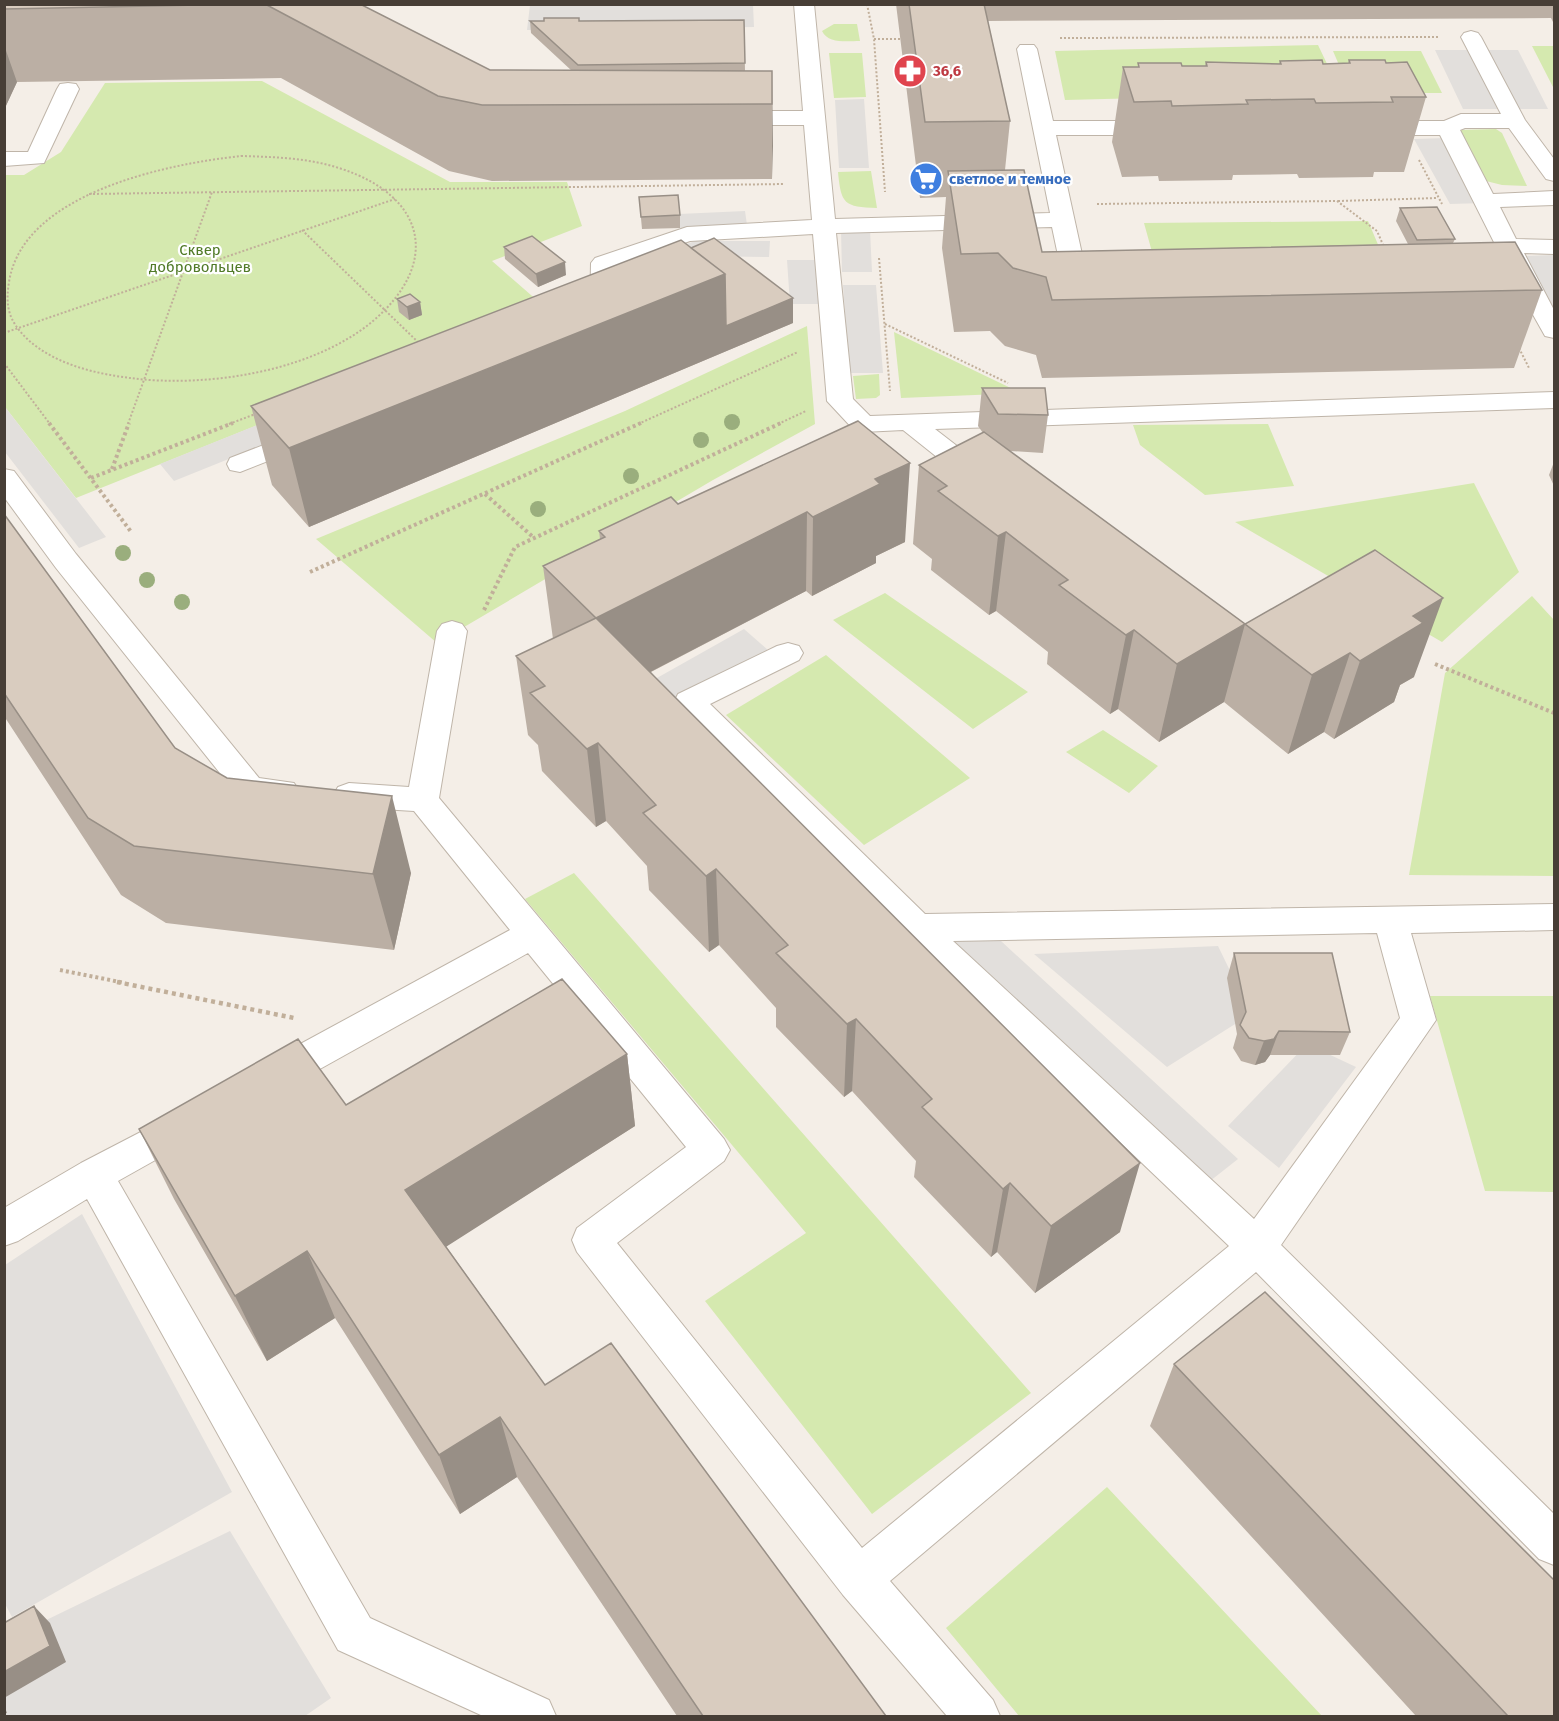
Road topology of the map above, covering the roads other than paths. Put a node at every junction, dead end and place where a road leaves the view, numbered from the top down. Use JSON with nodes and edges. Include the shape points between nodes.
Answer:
{"nodes":[{"id":1,"x":804,"y":4,"type":"edge"},
{"id":2,"x":1471,"y":37,"type":"road end"},
{"id":3,"x":1027,"y":50,"type":"dead end"},
{"id":4,"x":69,"y":89,"type":"dead end"},
{"id":5,"x":710,"y":118,"type":"edge"},
{"id":6,"x":814,"y":118,"type":"junction"},
{"id":7,"x":1515,"y":121,"type":"junction"},
{"id":8,"x":1043,"y":128,"type":"junction"},
{"id":9,"x":1174,"y":128,"type":"edge"},
{"id":10,"x":1354,"y":128,"type":"edge"},
{"id":11,"x":1448,"y":128,"type":"junction"},
{"id":12,"x":4,"y":159,"type":"edge"},
{"id":13,"x":1554,"y":174,"type":"edge"},
{"id":14,"x":1554,"y":198,"type":"edge"},
{"id":15,"x":1486,"y":201,"type":"junction"},
{"id":16,"x":1061,"y":212,"type":"junction"},
{"id":17,"x":824,"y":226,"type":"junction"},
{"id":18,"x":1510,"y":246,"type":"junction"},
{"id":19,"x":1554,"y":246,"type":"edge"},
{"id":20,"x":1526,"y":280,"type":"junction"},
{"id":21,"x":1484,"y":281,"type":"edge"},
{"id":22,"x":1112,"y":284,"type":"edge"},
{"id":23,"x":580,"y":324,"type":"edge"},
{"id":24,"x":1554,"y":331,"type":"edge"},
{"id":25,"x":1554,"y":400,"type":"edge"},
{"id":26,"x":909,"y":422,"type":"junction"},
{"id":27,"x":327,"y":428,"type":"edge"},
{"id":28,"x":240,"y":464,"type":"dead end"},
{"id":29,"x":4,"y":477,"type":"edge"},
{"id":30,"x":1003,"y":495,"type":"edge"},
{"id":31,"x":452,"y":632,"type":"dead end"},
{"id":32,"x":788,"y":653,"type":"dead end"},
{"id":33,"x":423,"y":800,"type":"junction"},
{"id":34,"x":1554,"y":917,"type":"edge"},
{"id":35,"x":1390,"y":920,"type":"junction"},
{"id":36,"x":917,"y":928,"type":"junction"},
{"id":37,"x":533,"y":934,"type":"junction"},
{"id":38,"x":94,"y":1175,"type":"junction"},
{"id":39,"x":4,"y":1229,"type":"edge"},
{"id":40,"x":1257,"y":1247,"type":"junction"},
{"id":41,"x":1554,"y":1544,"type":"edge"},
{"id":42,"x":859,"y":1579,"type":"junction"},
{"id":43,"x":532,"y":1716,"type":"edge"},
{"id":44,"x":977,"y":1716,"type":"edge"}],
"edges":[{"from":1,"to":6,"type":"lane"},
{"from":2,"to":7,"type":"lane"},
{"from":3,"to":8,"type":"lane"},
{"from":4,"to":12,"type":"lane","via":[[36,158]]},
{"from":5,"to":6,"type":"lane"},
{"from":6,"to":17,"type":"lane"},
{"from":7,"to":11,"type":"lane","via":[[1461,121]]},
{"from":7,"to":13,"type":"lane"},
{"from":8,"to":9,"type":"lane"},
{"from":8,"to":16,"type":"lane"},
{"from":10,"to":11,"type":"lane"},
{"from":11,"to":15,"type":"lane"},
{"from":14,"to":15,"type":"lane"},
{"from":15,"to":18,"type":"lane"},
{"from":16,"to":17,"type":"lane"},
{"from":16,"to":22,"type":"lane","via":[[1076,284]]},
{"from":17,"to":23,"type":"lane","via":[[687,234],[603,263],[602,315]]},
{"from":17,"to":26,"type":"lane","via":[[839,395],[852,429]]},
{"from":18,"to":19,"type":"lane"},
{"from":18,"to":20,"type":"lane"},
{"from":20,"to":21,"type":"lane"},
{"from":20,"to":24,"type":"lane"},
{"from":25,"to":26,"type":"lane"},
{"from":26,"to":30,"type":"lane"},
{"from":27,"to":28,"type":"lane"},
{"from":29,"to":33,"type":"lane","via":[[66,561],[250,789]]},
{"from":31,"to":33,"type":"lane"},
{"from":32,"to":36,"type":"lane","via":[[689,702]]},
{"from":33,"to":37,"type":"lane"},
{"from":34,"to":35,"type":"lane"},
{"from":35,"to":36,"type":"lane"},
{"from":35,"to":40,"type":"lane","via":[[1418,1020]]},
{"from":36,"to":40,"type":"lane"},
{"from":37,"to":38,"type":"lane"},
{"from":37,"to":42,"type":"lane","via":[[711,1150],[591,1240]]},
{"from":38,"to":39,"type":"lane"},
{"from":38,"to":43,"type":"lane","via":[[354,1634]]},
{"from":40,"to":41,"type":"lane"},
{"from":40,"to":42,"type":"lane"},
{"from":42,"to":44,"type":"lane"}]}
